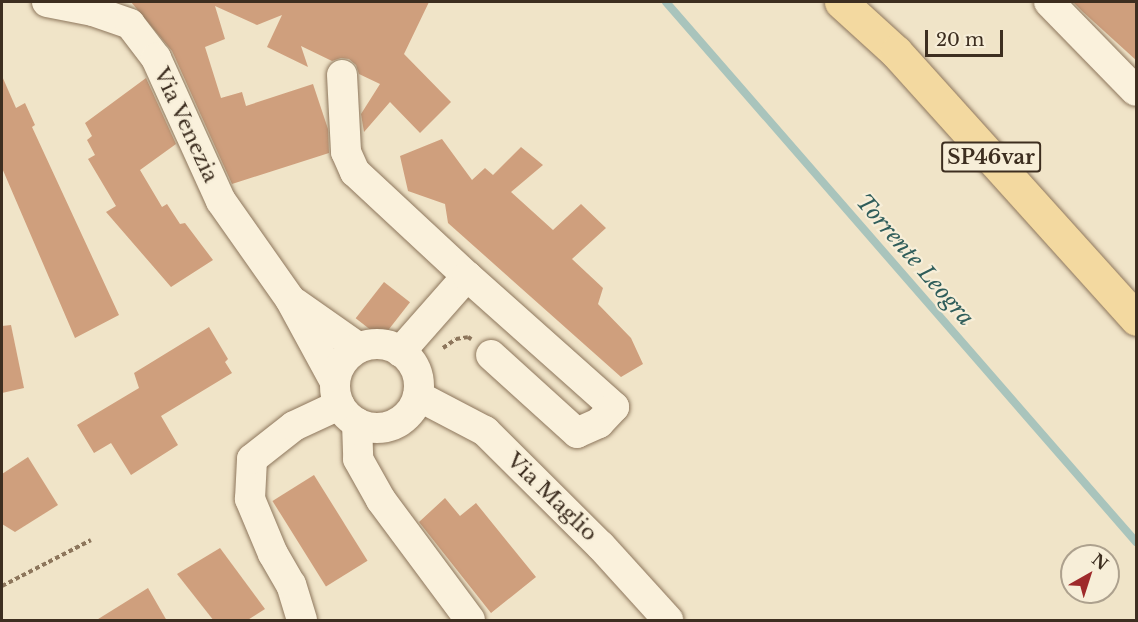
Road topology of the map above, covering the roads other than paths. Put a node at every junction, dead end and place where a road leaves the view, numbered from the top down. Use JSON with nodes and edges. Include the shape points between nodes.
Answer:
{"nodes":[{"id":1,"x":47,"y":2,"type":"edge"},
{"id":2,"x":841,"y":2,"type":"edge"},
{"id":3,"x":1049,"y":2,"type":"edge"},
{"id":4,"x":342,"y":75,"type":"dead end"},
{"id":5,"x":1137,"y":91,"type":"edge"},
{"id":6,"x":467,"y":276,"type":"junction"},
{"id":7,"x":290,"y":299,"type":"junction"},
{"id":8,"x":1137,"y":319,"type":"edge"},
{"id":9,"x":359,"y":348,"type":"junction"},
{"id":10,"x":400,"y":352,"type":"junction"},
{"id":11,"x":491,"y":354,"type":"dead end"},
{"id":12,"x":418,"y":396,"type":"junction"},
{"id":13,"x":344,"y":404,"type":"junction"},
{"id":14,"x":302,"y":621,"type":"edge"},
{"id":15,"x":470,"y":621,"type":"edge"},
{"id":16,"x":668,"y":621,"type":"edge"}],
"edges":[{"from":1,"to":7,"type":"street","name":"Via Venezia","via":[[93,11],[130,24],[156,58],[221,201]]},
{"from":2,"to":8,"type":"main road","number":"SP46var","via":[[896,52]]},
{"from":3,"to":5,"type":"street"},
{"from":4,"to":6,"type":"street","via":[[346,152],[355,172]]},
{"from":6,"to":10,"type":"street"},
{"from":6,"to":11,"type":"street","via":[[614,407],[599,423],[577,433]]},
{"from":7,"to":9,"type":"street","name":"Via Venezia"},
{"from":7,"to":13,"type":"street","name":"Via Venezia"},
{"from":9,"to":10,"type":"street","via":[[387,346]]},
{"from":9,"to":13,"type":"street","via":[[343,362]]},
{"from":10,"to":12,"type":"street","via":[[416,371]]},
{"from":12,"to":13,"type":"street","via":[[413,408],[394,425],[382,428]]},
{"from":12,"to":16,"type":"street","name":"Via Maglio","via":[[485,431],[601,546]]},
{"from":13,"to":14,"type":"street","via":[[294,426],[252,459],[250,499],[291,585]]},
{"from":13,"to":15,"type":"street","via":[[358,459],[381,500]]}]}
